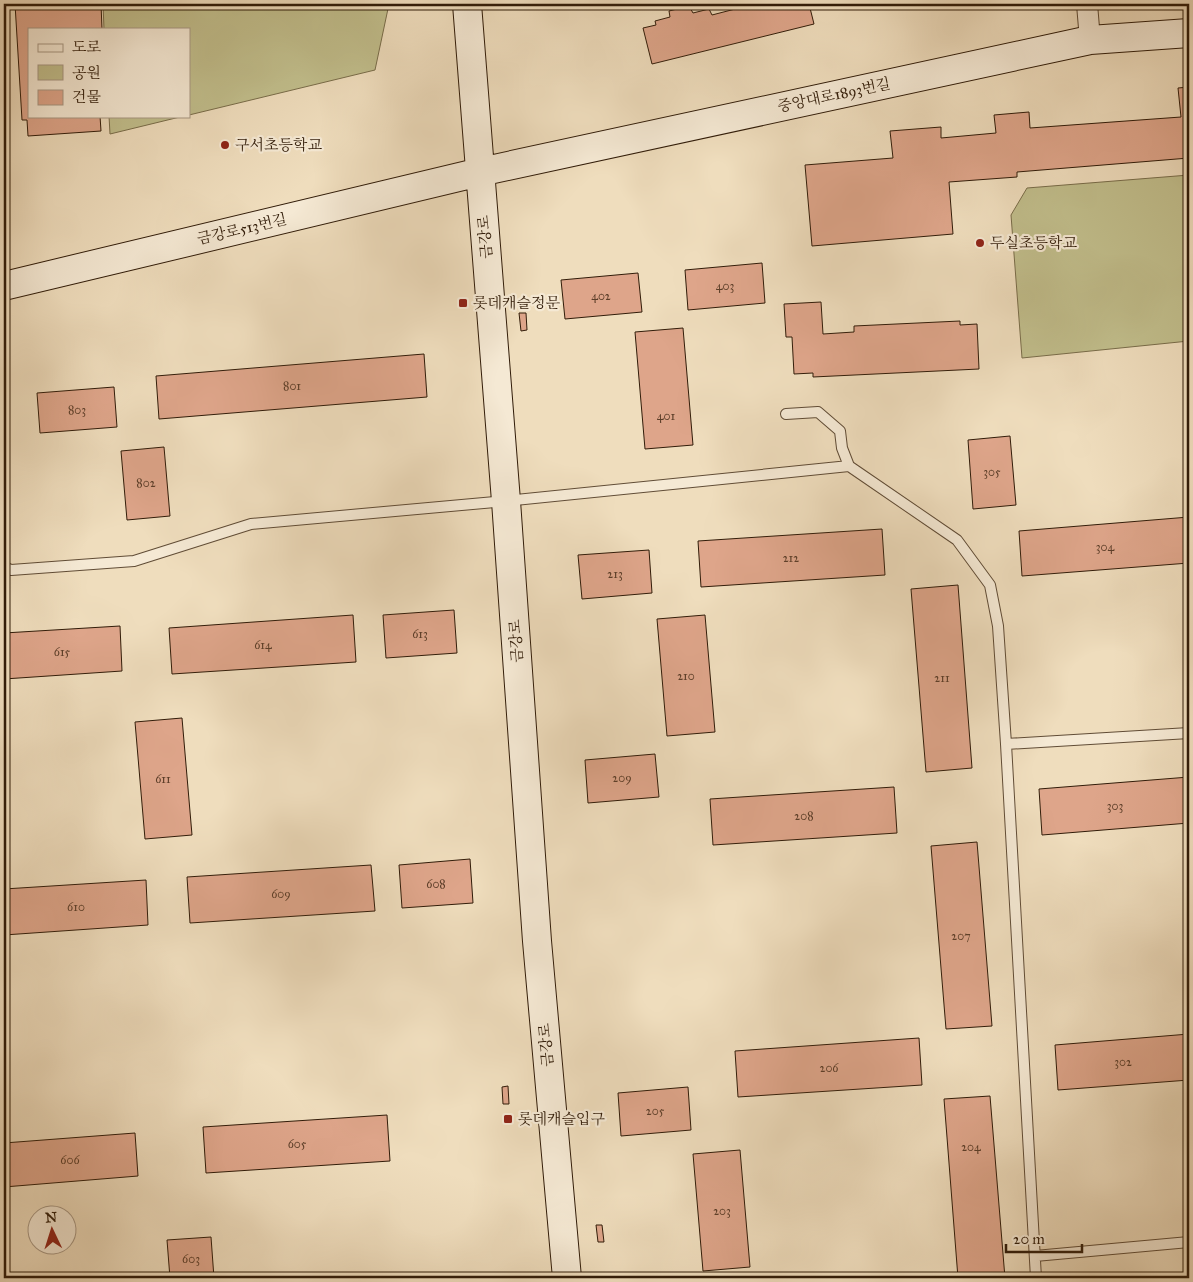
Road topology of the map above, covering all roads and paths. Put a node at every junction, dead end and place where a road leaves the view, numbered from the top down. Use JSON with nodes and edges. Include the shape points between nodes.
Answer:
{"nodes":[{"id":1,"x":467,"y":4,"type":"edge"},
{"id":2,"x":1087,"y":4,"type":"edge"},
{"id":3,"x":1189,"y":33,"type":"edge"},
{"id":4,"x":1090,"y":40,"type":"junction"},
{"id":5,"x":480,"y":172,"type":"junction"},
{"id":6,"x":4,"y":286,"type":"edge"},
{"id":7,"x":786,"y":414,"type":"dead end"},
{"id":8,"x":849,"y":466,"type":"junction"},
{"id":9,"x":506,"y":501,"type":"junction"},
{"id":10,"x":4,"y":567,"type":"edge"},
{"id":11,"x":1189,"y":733,"type":"edge"},
{"id":12,"x":1006,"y":744,"type":"junction"},
{"id":13,"x":1189,"y":1242,"type":"edge"},
{"id":14,"x":1035,"y":1256,"type":"junction"},
{"id":15,"x":567,"y":1278,"type":"edge"},
{"id":16,"x":1036,"y":1278,"type":"edge"}],
"edges":[{"from":1,"to":5,"type":"street","name":"금강로"},
{"from":2,"to":4,"type":"street"},
{"from":3,"to":4,"type":"street","name":"중앙대로1893번길"},
{"from":4,"to":5,"type":"street","name":"중앙대로1893번길"},
{"from":5,"to":6,"type":"street","name":"금강로513번길"},
{"from":5,"to":9,"type":"street","name":"금강로"},
{"from":7,"to":8,"type":"lane","via":[[818,412],[840,430]]},
{"from":8,"to":9,"type":"lane"},
{"from":8,"to":12,"type":"lane","via":[[957,540],[990,586],[998,626]]},
{"from":9,"to":10,"type":"lane","via":[[251,524],[134,561],[11,570]]},
{"from":9,"to":15,"type":"street","name":"금강로","via":[[537,941]]},
{"from":11,"to":12,"type":"lane"},
{"from":12,"to":14,"type":"lane"},
{"from":13,"to":14,"type":"lane"},
{"from":14,"to":16,"type":"lane"}]}
